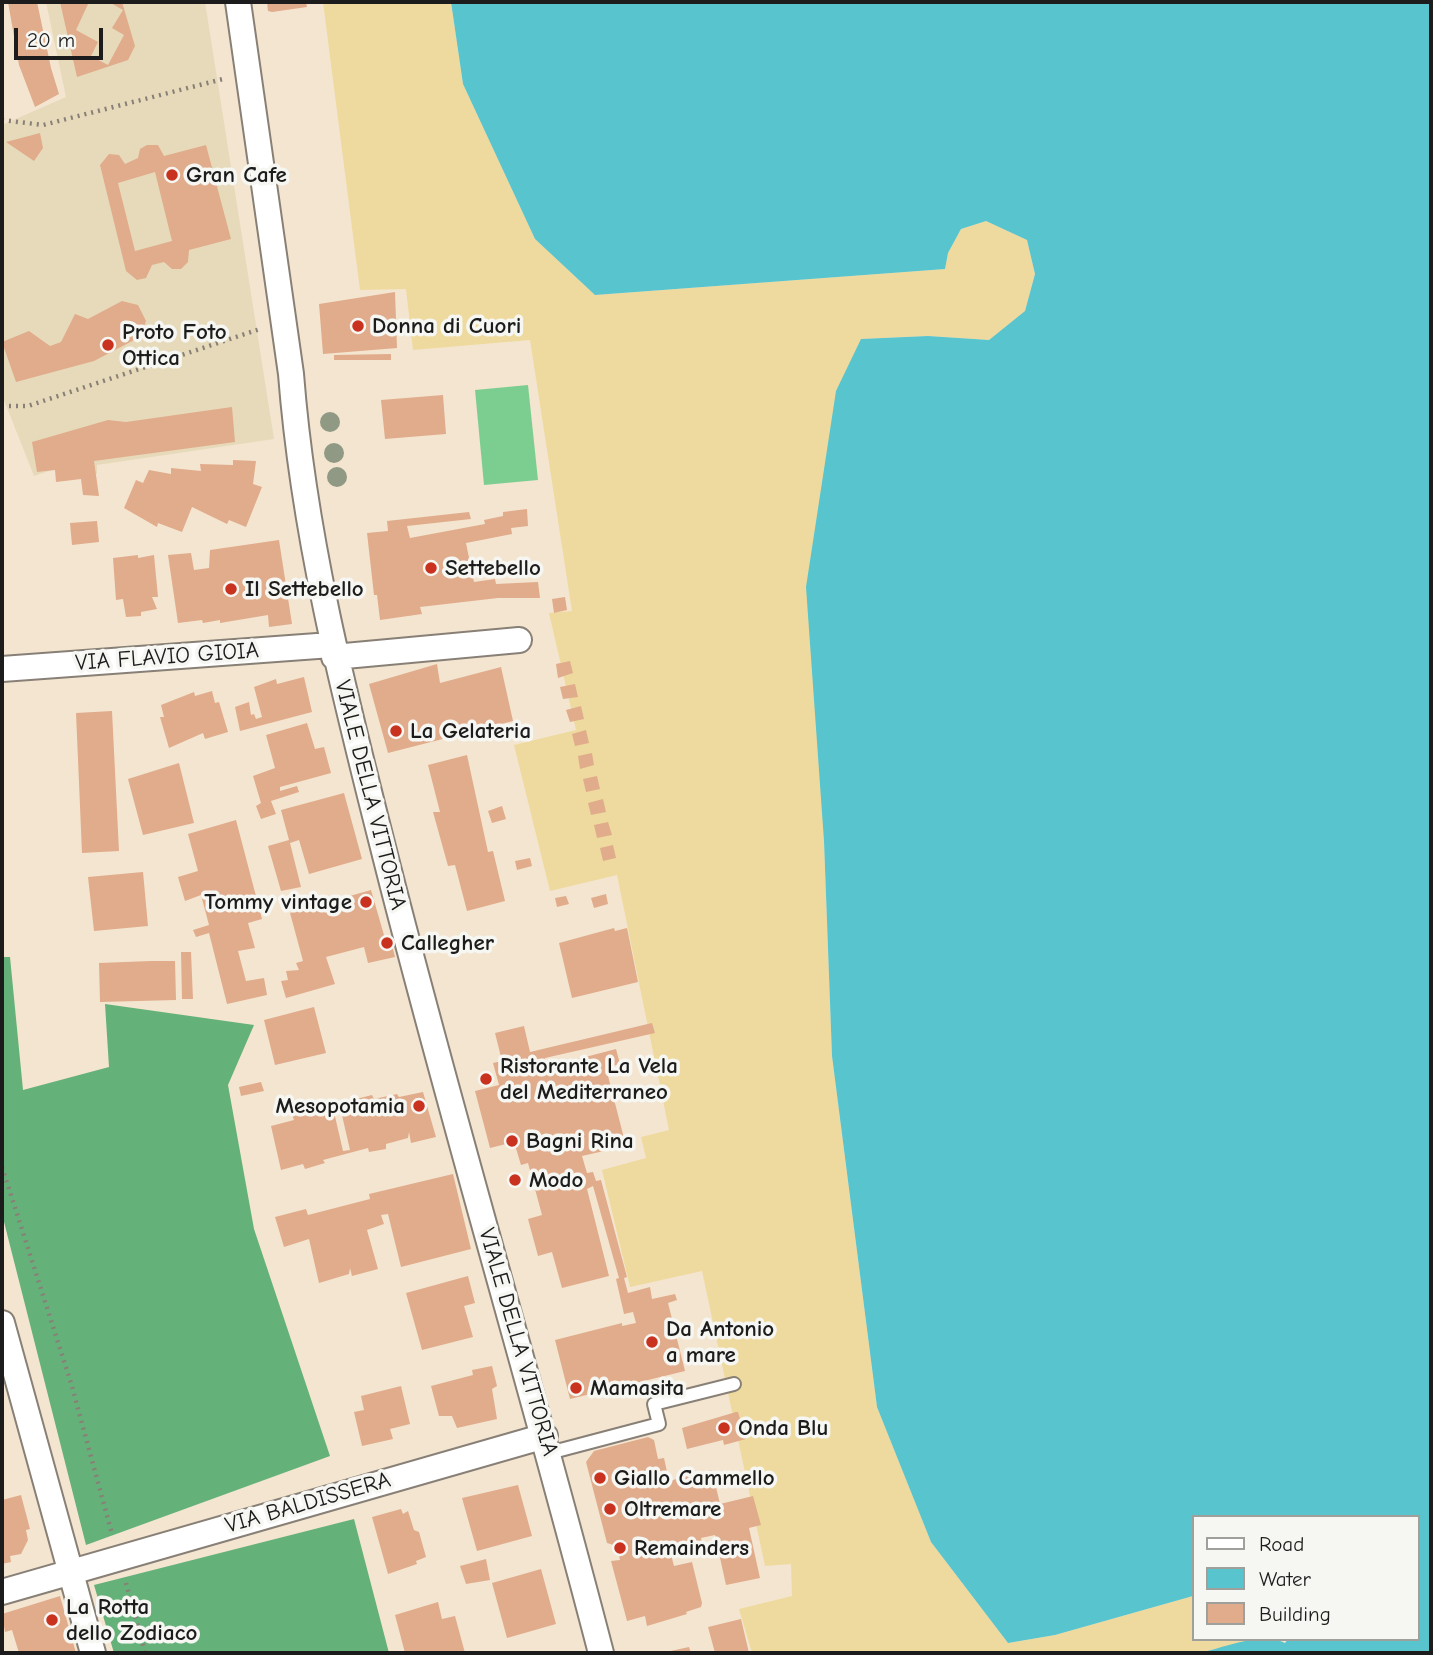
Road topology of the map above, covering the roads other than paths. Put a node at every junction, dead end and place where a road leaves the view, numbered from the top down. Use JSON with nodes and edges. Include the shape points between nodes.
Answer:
{"nodes":[{"id":1,"x":237,"y":2,"type":"edge"},
{"id":2,"x":519,"y":640,"type":"dead end"},
{"id":3,"x":333,"y":651,"type":"junction"},
{"id":4,"x":2,"y":669,"type":"edge"},
{"id":5,"x":2,"y":1323,"type":"edge"},
{"id":6,"x":6,"y":1360,"type":"edge"},
{"id":7,"x":734,"y":1384,"type":"dead end"},
{"id":8,"x":547,"y":1444,"type":"junction"},
{"id":9,"x":72,"y":1572,"type":"junction"},
{"id":10,"x":2,"y":1592,"type":"edge"},
{"id":11,"x":93,"y":1653,"type":"edge"},
{"id":12,"x":601,"y":1653,"type":"edge"}],
"edges":[{"from":1,"to":3,"type":"street","name":"VIALE DELLA VITTORIA","via":[[295,422]]},
{"from":2,"to":3,"type":"street","name":"VIA FLAVIO GIOIA"},
{"from":3,"to":4,"type":"street","name":"VIA FLAVIO GIOIA"},
{"from":3,"to":8,"type":"street","name":"VIALE DELLA VITTORIA","via":[[425,1013]]},
{"from":5,"to":6,"type":"street"},
{"from":6,"to":9,"type":"street"},
{"from":7,"to":8,"type":"lane","via":[[654,1404],[659,1424]]},
{"from":8,"to":9,"type":"street","name":"VIA BALDISSERA"},
{"from":8,"to":12,"type":"street","name":"VIALE DELLA VITTORIA"},
{"from":9,"to":10,"type":"street","name":"VIA BALDISSERA"},
{"from":9,"to":11,"type":"street"}]}
